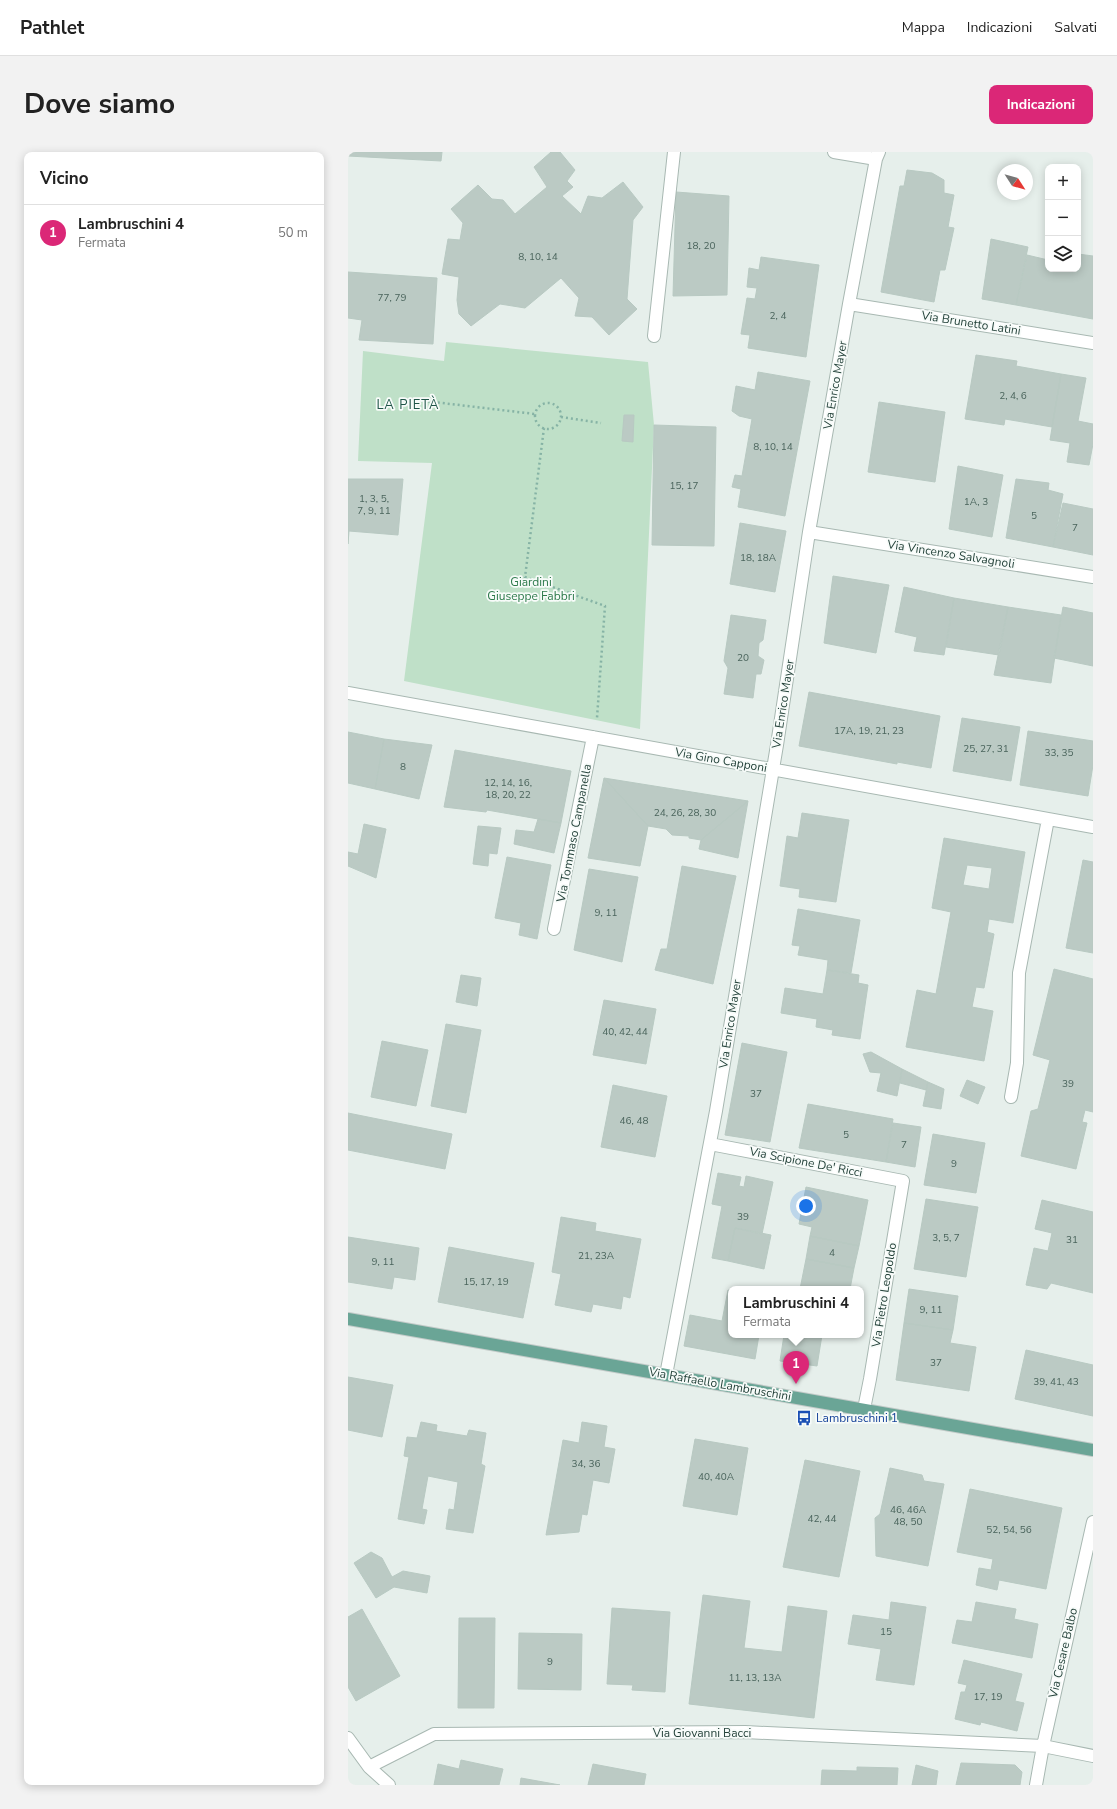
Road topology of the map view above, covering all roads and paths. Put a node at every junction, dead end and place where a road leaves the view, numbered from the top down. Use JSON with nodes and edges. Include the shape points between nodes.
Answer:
{"nodes":[{"id":1,"x":674,"y":152,"type":"edge"},
{"id":2,"x":834,"y":152,"type":"edge"},
{"id":3,"x":878,"y":155,"type":"edge"},
{"id":4,"x":848,"y":304,"type":"junction"},
{"id":5,"x":654,"y":336,"type":"dead end"},
{"id":6,"x":1093,"y":343,"type":"edge"},
{"id":7,"x":408,"y":399,"type":"dead end"},
{"id":8,"x":535,"y":414,"type":"junction"},
{"id":9,"x":561,"y":417,"type":"junction"},
{"id":10,"x":601,"y":423,"type":"dead end"},
{"id":11,"x":544,"y":428,"type":"junction"},
{"id":12,"x":809,"y":532,"type":"junction"},
{"id":13,"x":1093,"y":577,"type":"edge"},
{"id":14,"x":348,"y":693,"type":"edge"},
{"id":15,"x":597,"y":721,"type":"dead end"},
{"id":16,"x":593,"y":737,"type":"junction"},
{"id":17,"x":772,"y":769,"type":"junction"},
{"id":18,"x":1048,"y":819,"type":"junction"},
{"id":19,"x":1093,"y":827,"type":"edge"},
{"id":20,"x":554,"y":929,"type":"dead end"},
{"id":21,"x":1011,"y":1097,"type":"dead end"},
{"id":22,"x":710,"y":1144,"type":"junction"},
{"id":23,"x":903,"y":1181,"type":"joint"},
{"id":24,"x":348,"y":1319,"type":"edge"},
{"id":25,"x":666,"y":1375,"type":"junction"},
{"id":26,"x":864,"y":1409,"type":"junction"},
{"id":27,"x":1093,"y":1450,"type":"edge"},
{"id":28,"x":1093,"y":1522,"type":"edge"},
{"id":29,"x":348,"y":1738,"type":"edge"},
{"id":30,"x":1043,"y":1746,"type":"junction"},
{"id":31,"x":1093,"y":1756,"type":"edge"},
{"id":32,"x":369,"y":1767,"type":"junction"},
{"id":33,"x":389,"y":1785,"type":"edge"},
{"id":34,"x":1036,"y":1785,"type":"edge"}],
"edges":[{"from":1,"to":5,"type":"street"},
{"from":2,"to":3,"type":"street"},
{"from":3,"to":4,"type":"street","name":"Via Enrico Mayer"},
{"from":4,"to":6,"type":"street","name":"Via Brunetto Latini"},
{"from":4,"to":12,"type":"street","name":"Via Enrico Mayer"},
{"from":7,"to":8,"type":"path"},
{"from":8,"to":9,"type":"path","via":[[538,407],[549,403],[557,406]]},
{"from":8,"to":11,"type":"path","via":[[537,423]]},
{"from":9,"to":10,"type":"path"},
{"from":9,"to":11,"type":"path","via":[[560,422],[553,428]]},
{"from":11,"to":15,"type":"path","via":[[525,577],[605,606]]},
{"from":12,"to":13,"type":"street","name":"Via Vincenzo Salvagnoli"},
{"from":12,"to":17,"type":"street","name":"Via Enrico Mayer"},
{"from":14,"to":16,"type":"street","name":"Via Gino Capponi"},
{"from":16,"to":17,"type":"street","name":"Via Gino Capponi"},
{"from":16,"to":20,"type":"street","name":"Via Tommaso Campanella"},
{"from":17,"to":18,"type":"street","name":"Via Gino Capponi"},
{"from":17,"to":22,"type":"street","name":"Via Enrico Mayer"},
{"from":18,"to":19,"type":"street","name":"Via Gino Capponi"},
{"from":18,"to":21,"type":"street","via":[[1019,973],[1018,1063]]},
{"from":22,"to":23,"type":"street","name":"Via Scipione De' Ricci"},
{"from":22,"to":25,"type":"street","name":"Via Enrico Mayer"},
{"from":23,"to":26,"type":"street","name":"Via Pietro Leopoldo"},
{"from":24,"to":25,"type":"main road","name":"Via Raffaello Lambruschini"},
{"from":25,"to":26,"type":"main road","name":"Via Raffaello Lambruschini"},
{"from":26,"to":27,"type":"main road","name":"Via Raffaello Lambruschini"},
{"from":28,"to":30,"type":"street","name":"Via Cesare Balbo"},
{"from":29,"to":32,"type":"street"},
{"from":30,"to":31,"type":"street","name":"Via Giovanni Bacci"},
{"from":30,"to":32,"type":"street","name":"Via Giovanni Bacci","via":[[745,1732],[434,1734]]},
{"from":30,"to":34,"type":"street","name":"Via Cesare Balbo"},
{"from":32,"to":33,"type":"street"}]}
